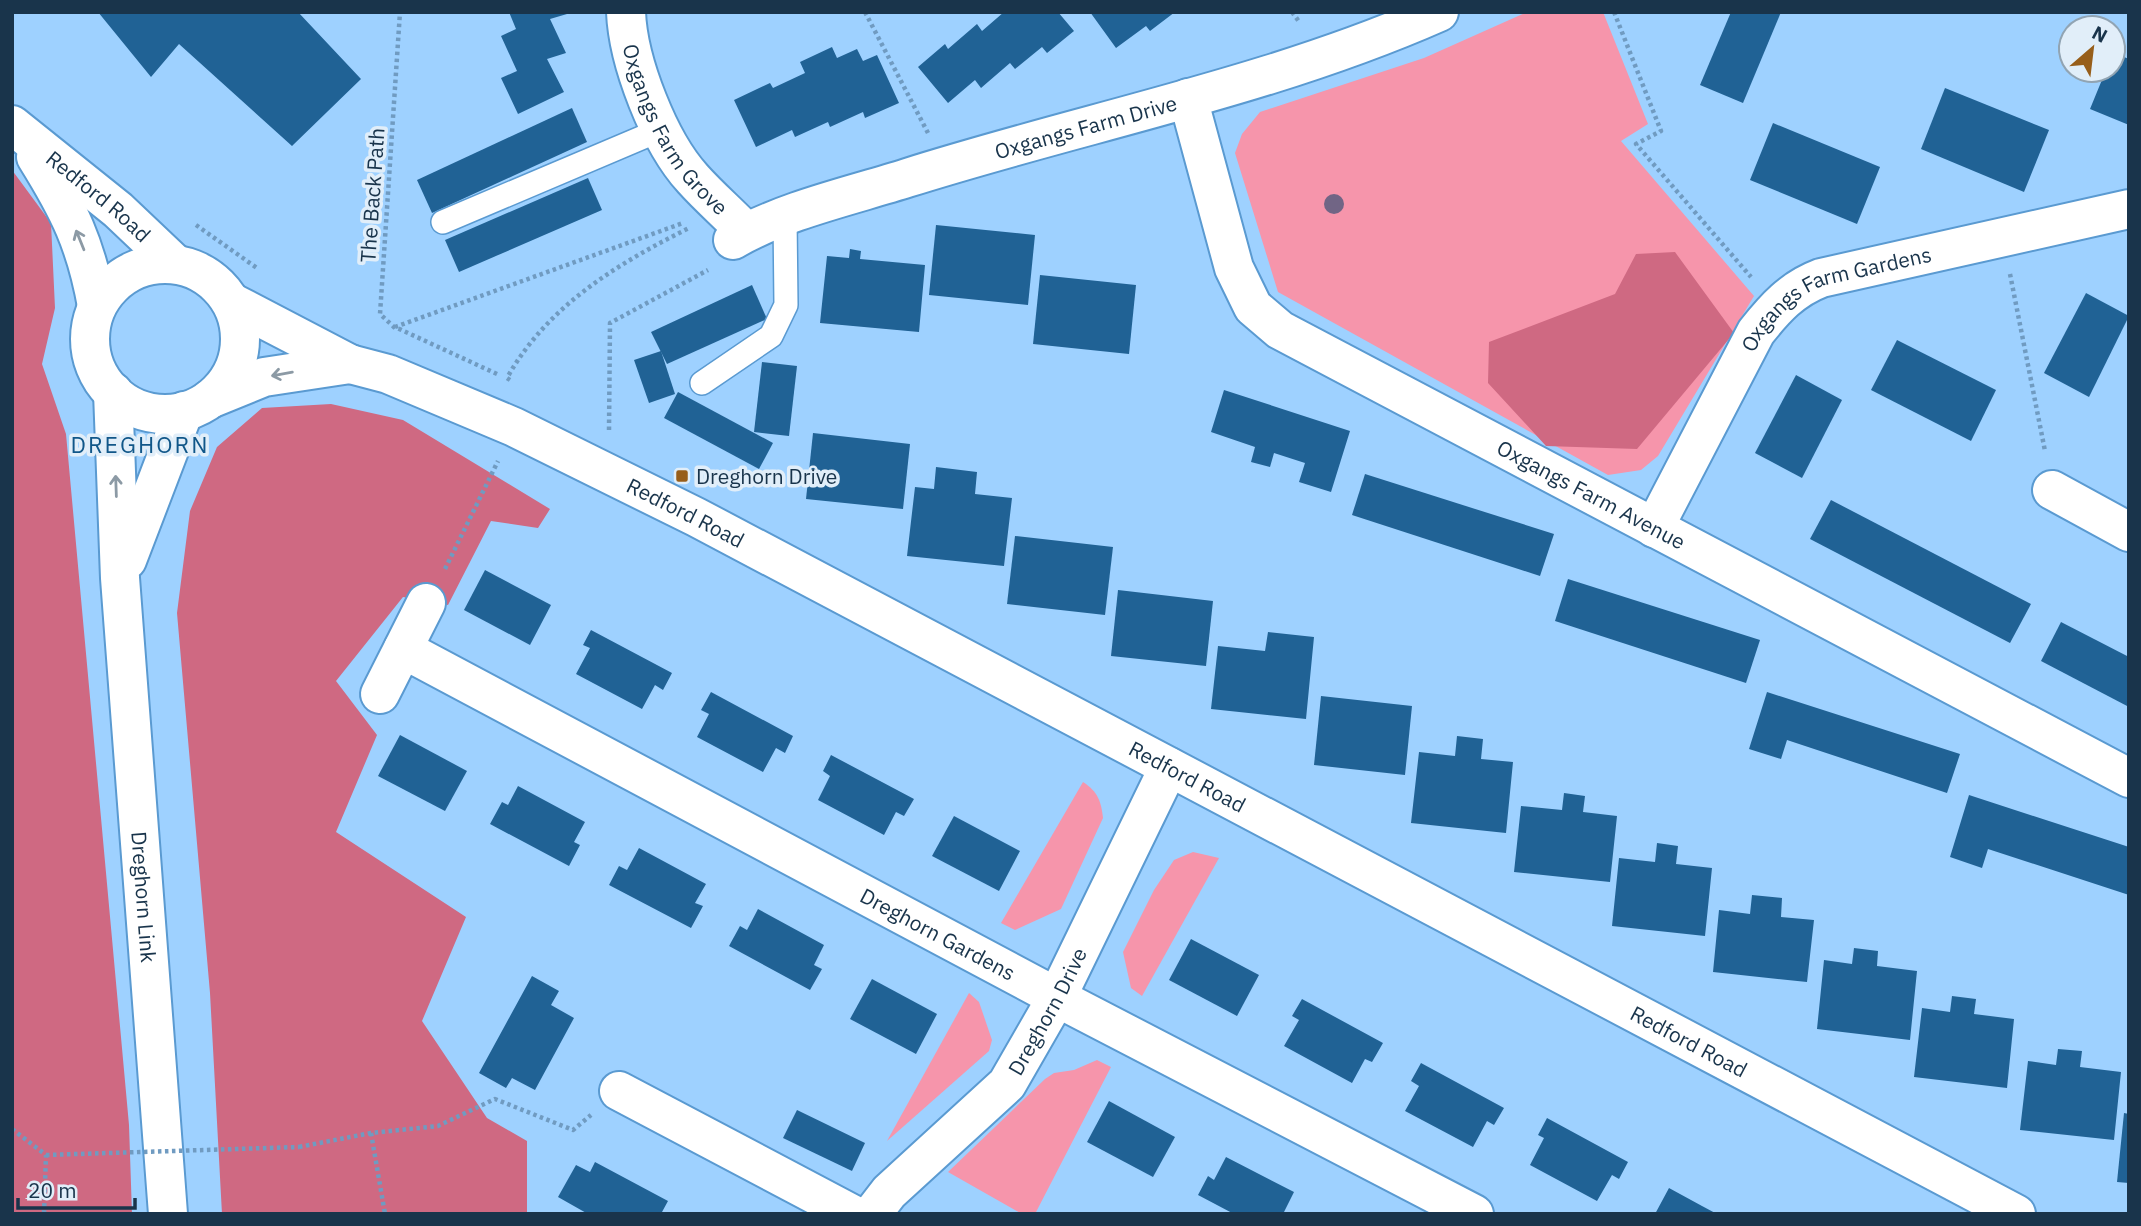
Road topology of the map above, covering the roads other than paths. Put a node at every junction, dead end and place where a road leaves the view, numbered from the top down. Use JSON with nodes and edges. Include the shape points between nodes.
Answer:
{"nodes":[{"id":1,"x":626,"y":12,"type":"edge"},
{"id":2,"x":1440,"y":12,"type":"edge"},
{"id":3,"x":1188,"y":98,"type":"junction"},
{"id":4,"x":16,"y":128,"type":"edge"},
{"id":5,"x":660,"y":130,"type":"junction"},
{"id":6,"x":2129,"y":209,"type":"edge"},
{"id":7,"x":785,"y":217,"type":"junction"},
{"id":8,"x":443,"y":222,"type":"dead end"},
{"id":9,"x":727,"y":231,"type":"joint"},
{"id":10,"x":175,"y":264,"type":"junction"},
{"id":11,"x":231,"y":302,"type":"junction"},
{"id":12,"x":97,"y":306,"type":"junction"},
{"id":13,"x":350,"y":364,"type":"junction"},
{"id":14,"x":702,"y":383,"type":"dead end"},
{"id":15,"x":113,"y":393,"type":"junction"},
{"id":16,"x":197,"y":405,"type":"junction"},
{"id":17,"x":2052,"y":490,"type":"road end"},
{"id":18,"x":1654,"y":528,"type":"junction"},
{"id":19,"x":2129,"y":532,"type":"edge"},
{"id":20,"x":120,"y":578,"type":"junction"},
{"id":21,"x":433,"y":590,"type":"road end"},
{"id":22,"x":403,"y":649,"type":"junction"},
{"id":23,"x":380,"y":694,"type":"dead end"},
{"id":24,"x":1169,"y":767,"type":"junction"},
{"id":25,"x":2129,"y":778,"type":"edge"},
{"id":26,"x":1057,"y":997,"type":"junction"},
{"id":27,"x":619,"y":1091,"type":"road end"},
{"id":28,"x":168,"y":1214,"type":"edge"},
{"id":29,"x":852,"y":1214,"type":"edge"},
{"id":30,"x":873,"y":1214,"type":"edge"},
{"id":31,"x":1474,"y":1214,"type":"edge"},
{"id":32,"x":2016,"y":1214,"type":"edge"}],
"edges":[{"from":1,"to":5,"type":"street","name":"Oxgangs Farm Grove","via":[[627,37]]},
{"from":2,"to":3,"type":"street","name":"Oxgangs Farm Drive","via":[[1337,51]]},
{"from":3,"to":7,"type":"street","name":"Oxgangs Farm Drive","via":[[945,166]]},
{"from":3,"to":18,"type":"street","name":"Oxgangs Farm Avenue","via":[[1234,268],[1253,307],[1280,330]]},
{"from":4,"to":10,"type":"street","name":"Redford Road","via":[[118,210]]},
{"from":12,"to":4,"type":"street","name":"Redford Road","one_way":true,"via":[[89,260],[67,206]]},
{"from":5,"to":8,"type":"lane"},
{"from":5,"to":9,"type":"street","name":"Oxgangs Farm Grove"},
{"from":6,"to":18,"type":"street","name":"Oxgangs Farm Gardens","via":[[1800,286],[1756,332]]},
{"from":7,"to":9,"type":"street","name":"Oxgangs Farm Drive"},
{"from":7,"to":14,"type":"lane","via":[[786,305],[771,336]]},
{"from":10,"to":11,"type":"street","via":[[198,271],[217,284]]},
{"from":10,"to":12,"type":"street","via":[[151,264],[129,272],[110,287]]},
{"from":11,"to":13,"type":"street","name":"Redford Road"},
{"from":11,"to":16,"type":"street","via":[[239,323],[235,365],[225,384]]},
{"from":12,"to":15,"type":"street","via":[[90,329],[91,352],[98,374]]},
{"from":13,"to":16,"type":"street","name":"Redford Road","one_way":true,"via":[[264,377]]},
{"from":13,"to":24,"type":"street","name":"Redford Road","via":[[388,374],[514,427],[709,524]]},
{"from":15,"to":16,"type":"street","via":[[134,407],[159,414]]},
{"from":20,"to":15,"type":"street","name":"Dreghorn Link","one_way":true},
{"from":16,"to":20,"type":"street","name":"Dreghorn Link"},
{"from":17,"to":19,"type":"street"},
{"from":18,"to":25,"type":"street","name":"Oxgangs Farm Avenue"},
{"from":20,"to":28,"type":"street","name":"Dreghorn Link"},
{"from":21,"to":22,"type":"street"},
{"from":22,"to":23,"type":"street"},
{"from":22,"to":26,"type":"street","name":"Dreghorn Gardens"},
{"from":24,"to":26,"type":"street","name":"Dreghorn Drive"},
{"from":24,"to":32,"type":"street","name":"Redford Road"},
{"from":26,"to":30,"type":"street","name":"Dreghorn Drive","via":[[1007,1084],[889,1192]]},
{"from":26,"to":31,"type":"street","name":"Dreghorn Gardens"},
{"from":27,"to":29,"type":"street"}]}
